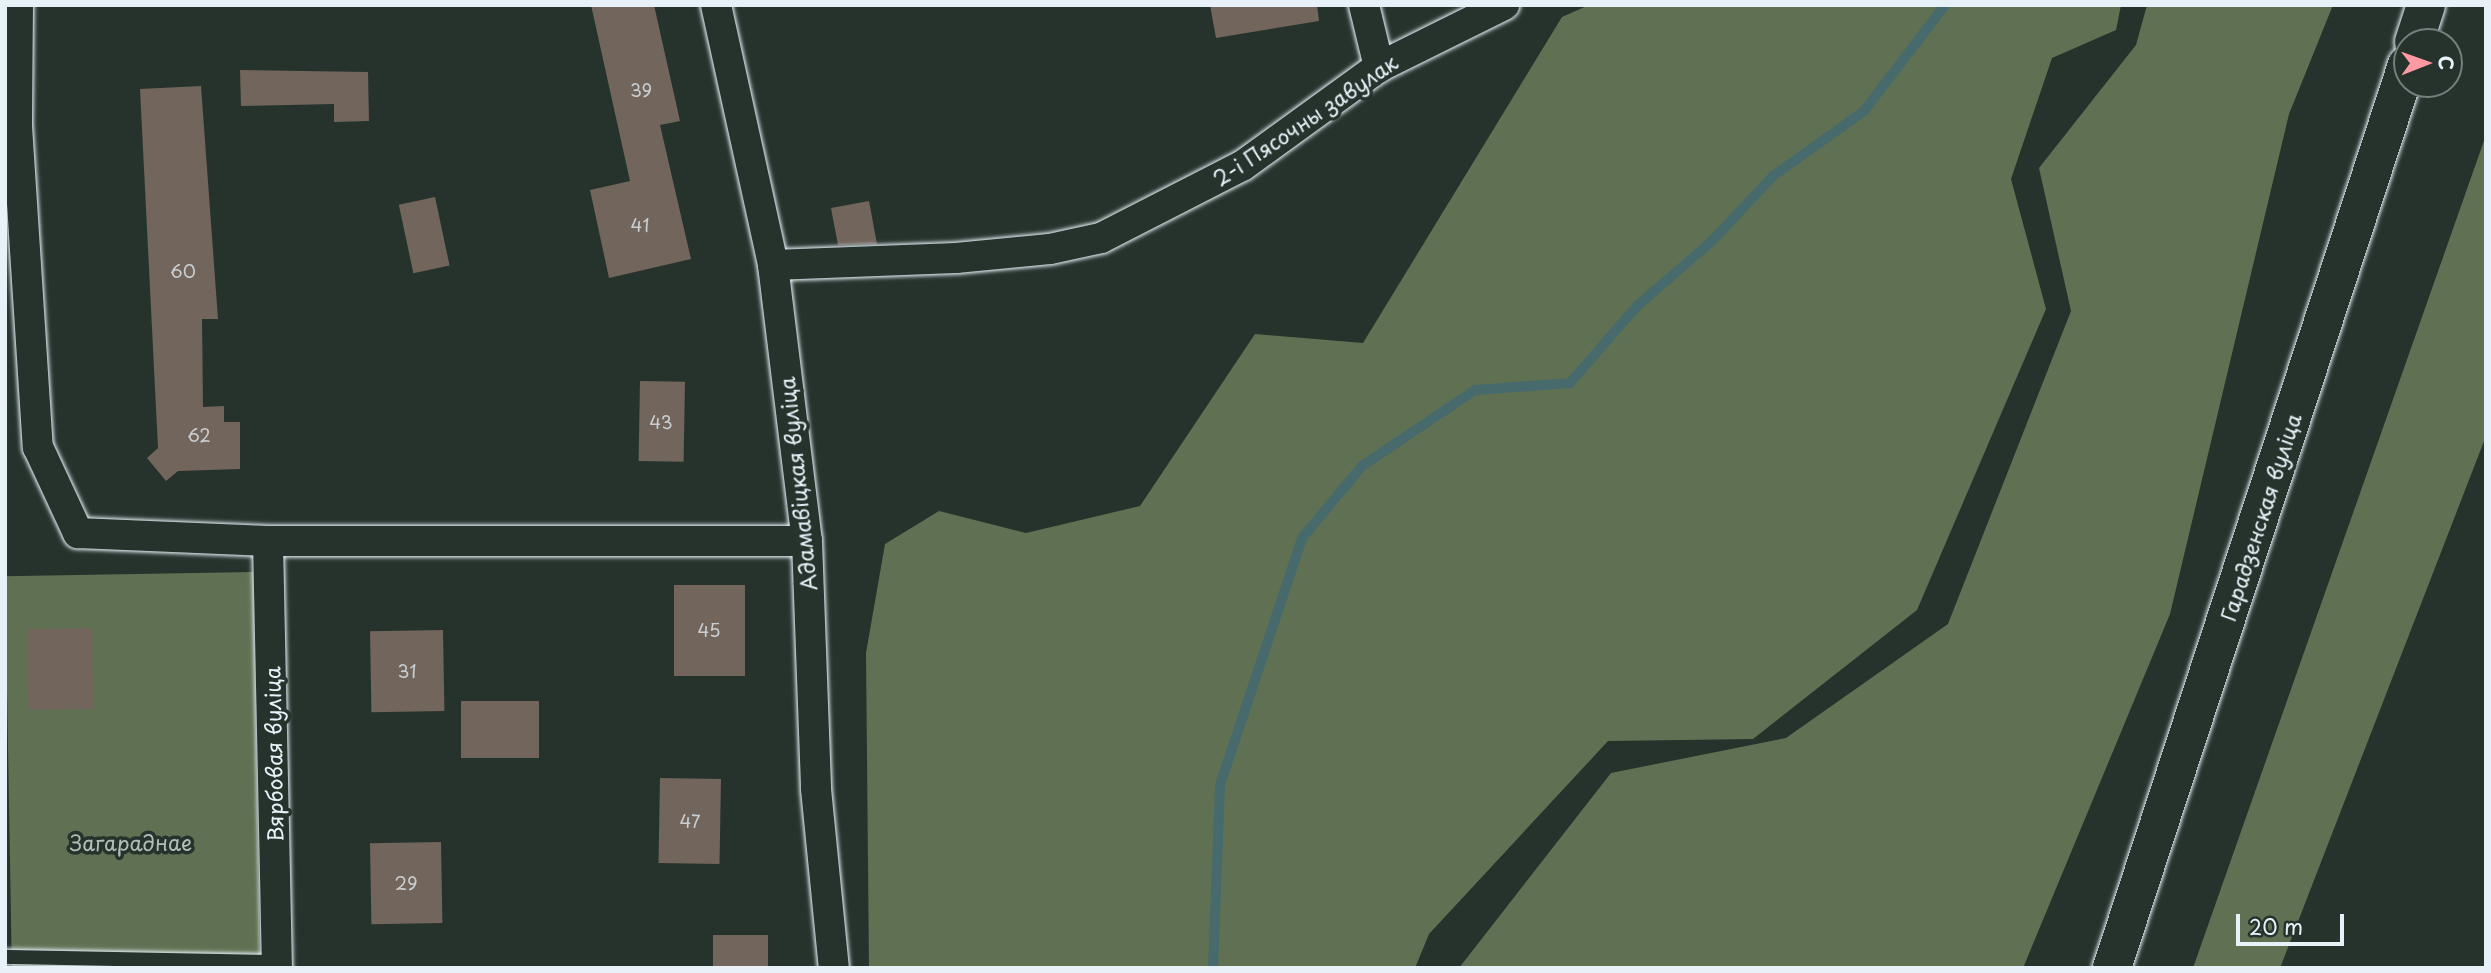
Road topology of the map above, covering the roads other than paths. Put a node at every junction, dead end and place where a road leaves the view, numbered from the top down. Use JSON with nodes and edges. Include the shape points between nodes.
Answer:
{"nodes":[{"id":1,"x":18,"y":5,"type":"edge"},
{"id":2,"x":716,"y":5,"type":"edge"},
{"id":3,"x":1364,"y":5,"type":"edge"},
{"id":4,"x":1504,"y":5,"type":"edge"},
{"id":5,"x":2426,"y":5,"type":"edge"},
{"id":6,"x":2419,"y":28,"type":"edge"},
{"id":7,"x":1378,"y":67,"type":"junction"},
{"id":8,"x":2396,"y":98,"type":"edge"},
{"id":9,"x":773,"y":265,"type":"junction"},
{"id":10,"x":268,"y":541,"type":"junction"},
{"id":11,"x":807,"y":541,"type":"junction"},
{"id":12,"x":5,"y":957,"type":"edge"},
{"id":13,"x":277,"y":965,"type":"edge"},
{"id":14,"x":834,"y":968,"type":"edge"},
{"id":15,"x":2112,"y":968,"type":"edge"}],
"edges":[{"from":1,"to":10,"type":"street","via":[[17,126],[38,447],[78,533]]},
{"from":2,"to":9,"type":"street","name":"Адамавіцкая вуліца"},
{"from":3,"to":7,"type":"street"},
{"from":4,"to":7,"type":"street","name":"2-і Пясочны завулак"},
{"from":5,"to":6,"type":"main road"},
{"from":7,"to":9,"type":"street","name":"2-і Пясочны завулак","via":[[1242,166],[1101,238],[1050,250],[956,258]]},
{"from":8,"to":15,"type":"main road","name":"Гарадзенская вуліца"},
{"from":9,"to":11,"type":"street","name":"Адамавіцкая вуліца"},
{"from":10,"to":11,"type":"street"},
{"from":10,"to":13,"type":"street","name":"Вярбовая вуліца"},
{"from":11,"to":14,"type":"street","name":"Адамавіцкая вуліца","via":[[816,789]]},
{"from":12,"to":13,"type":"lane"}]}
